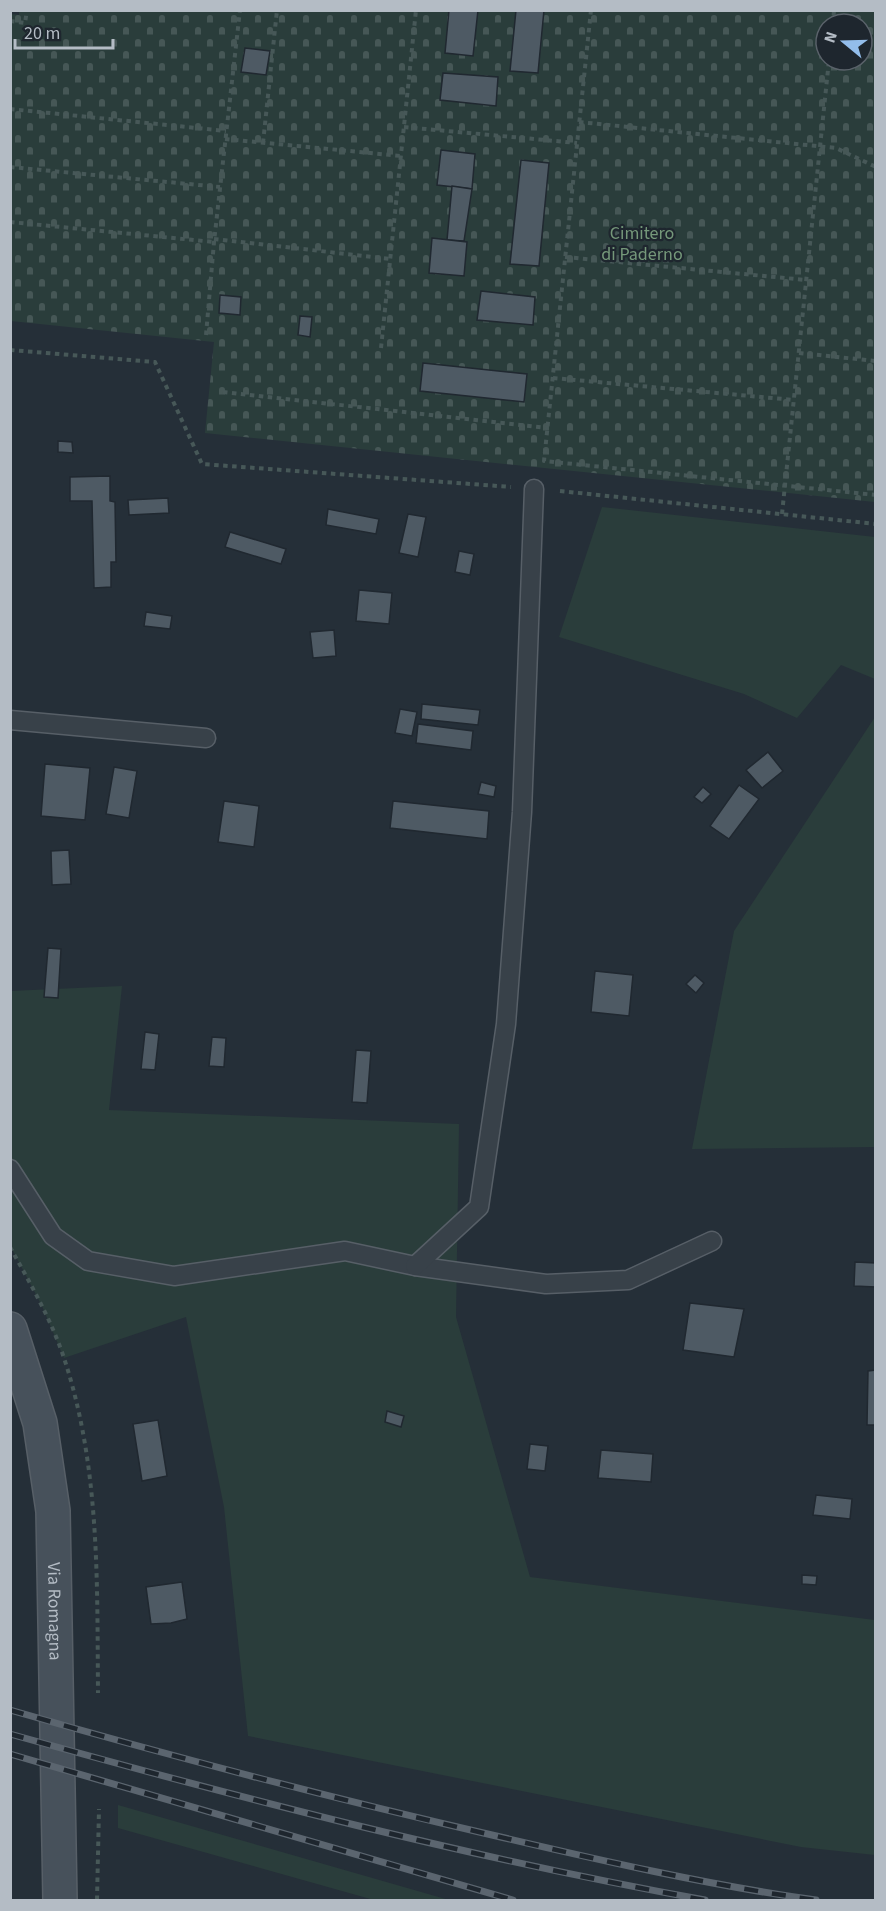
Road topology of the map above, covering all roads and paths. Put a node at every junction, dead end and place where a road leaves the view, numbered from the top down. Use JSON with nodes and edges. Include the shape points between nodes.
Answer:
{"nodes":[{"id":1,"x":27,"y":10,"type":"edge"},
{"id":2,"x":240,"y":10,"type":"edge"},
{"id":3,"x":277,"y":10,"type":"edge"},
{"id":4,"x":416,"y":10,"type":"edge"},
{"id":5,"x":591,"y":10,"type":"edge"},
{"id":6,"x":10,"y":21,"type":"edge"},
{"id":7,"x":828,"y":72,"type":"edge"},
{"id":8,"x":10,"y":109,"type":"edge"},
{"id":9,"x":579,"y":122,"type":"junction"},
{"id":10,"x":404,"y":127,"type":"junction"},
{"id":11,"x":226,"y":131,"type":"junction"},
{"id":12,"x":225,"y":139,"type":"junction"},
{"id":13,"x":263,"y":143,"type":"junction"},
{"id":14,"x":577,"y":143,"type":"junction"},
{"id":15,"x":820,"y":147,"type":"junction"},
{"id":16,"x":401,"y":156,"type":"junction"},
{"id":17,"x":10,"y":166,"type":"edge"},
{"id":18,"x":876,"y":167,"type":"edge"},
{"id":19,"x":220,"y":187,"type":"junction"},
{"id":20,"x":10,"y":222,"type":"edge"},
{"id":21,"x":214,"y":240,"type":"junction"},
{"id":22,"x":565,"y":257,"type":"junction"},
{"id":23,"x":391,"y":259,"type":"junction"},
{"id":24,"x":806,"y":280,"type":"junction"},
{"id":25,"x":206,"y":335,"type":"dead end"},
{"id":26,"x":381,"y":348,"type":"dead end"},
{"id":27,"x":10,"y":350,"type":"edge"},
{"id":28,"x":798,"y":353,"type":"junction"},
{"id":29,"x":876,"y":361,"type":"edge"},
{"id":30,"x":553,"y":378,"type":"junction"},
{"id":31,"x":223,"y":392,"type":"dead end"},
{"id":32,"x":794,"y":400,"type":"junction"},
{"id":33,"x":548,"y":428,"type":"junction"},
{"id":34,"x":202,"y":464,"type":"dead end"},
{"id":35,"x":784,"y":486,"type":"junction"},
{"id":36,"x":534,"y":489,"type":"dead end"},
{"id":37,"x":876,"y":495,"type":"edge"},
{"id":38,"x":782,"y":514,"type":"dead end"},
{"id":39,"x":10,"y":720,"type":"edge"},
{"id":40,"x":206,"y":738,"type":"dead end"},
{"id":41,"x":10,"y":1169,"type":"edge"},
{"id":42,"x":711,"y":1240,"type":"dead end"},
{"id":43,"x":415,"y":1266,"type":"junction"},
{"id":44,"x":10,"y":1329,"type":"edge"},
{"id":45,"x":99,"y":1809,"type":"dead end"},
{"id":46,"x":60,"y":1900,"type":"edge"},
{"id":47,"x":97,"y":1900,"type":"edge"}],
"edges":[{"from":1,"to":6,"type":"path","via":[[25,23]]},
{"from":2,"to":11,"type":"path"},
{"from":3,"to":13,"type":"path"},
{"from":4,"to":10,"type":"path"},
{"from":5,"to":9,"type":"path"},
{"from":7,"to":15,"type":"path"},
{"from":8,"to":11,"type":"path"},
{"from":9,"to":14,"type":"path"},
{"from":9,"to":15,"type":"path"},
{"from":10,"to":14,"type":"path"},
{"from":10,"to":16,"type":"path"},
{"from":11,"to":12,"type":"path"},
{"from":12,"to":13,"type":"path"},
{"from":12,"to":19,"type":"path"},
{"from":13,"to":16,"type":"path"},
{"from":14,"to":22,"type":"path"},
{"from":15,"to":18,"type":"path","via":[[836,148]]},
{"from":15,"to":24,"type":"path"},
{"from":16,"to":23,"type":"path"},
{"from":17,"to":19,"type":"path"},
{"from":19,"to":21,"type":"path"},
{"from":20,"to":21,"type":"path"},
{"from":21,"to":23,"type":"path"},
{"from":21,"to":25,"type":"path"},
{"from":22,"to":24,"type":"path"},
{"from":22,"to":30,"type":"path"},
{"from":23,"to":26,"type":"path"},
{"from":24,"to":28,"type":"path"},
{"from":27,"to":34,"type":"path","via":[[155,362]]},
{"from":28,"to":29,"type":"path"},
{"from":28,"to":32,"type":"path"},
{"from":30,"to":32,"type":"path"},
{"from":30,"to":33,"type":"path"},
{"from":31,"to":33,"type":"path"},
{"from":32,"to":35,"type":"path"},
{"from":33,"to":35,"type":"path","via":[[544,461]]},
{"from":35,"to":37,"type":"path"},
{"from":35,"to":38,"type":"path"},
{"from":36,"to":43,"type":"lane","via":[[522,812],[506,1024],[479,1207]]},
{"from":39,"to":40,"type":"lane"},
{"from":41,"to":43,"type":"lane","via":[[53,1236],[88,1261],[174,1276],[345,1251]]},
{"from":42,"to":43,"type":"lane","via":[[628,1280],[546,1284]]},
{"from":44,"to":46,"type":"main road","name":"Via Romagna","via":[[40,1423],[54,1511]]},
{"from":45,"to":47,"type":"path"}]}
